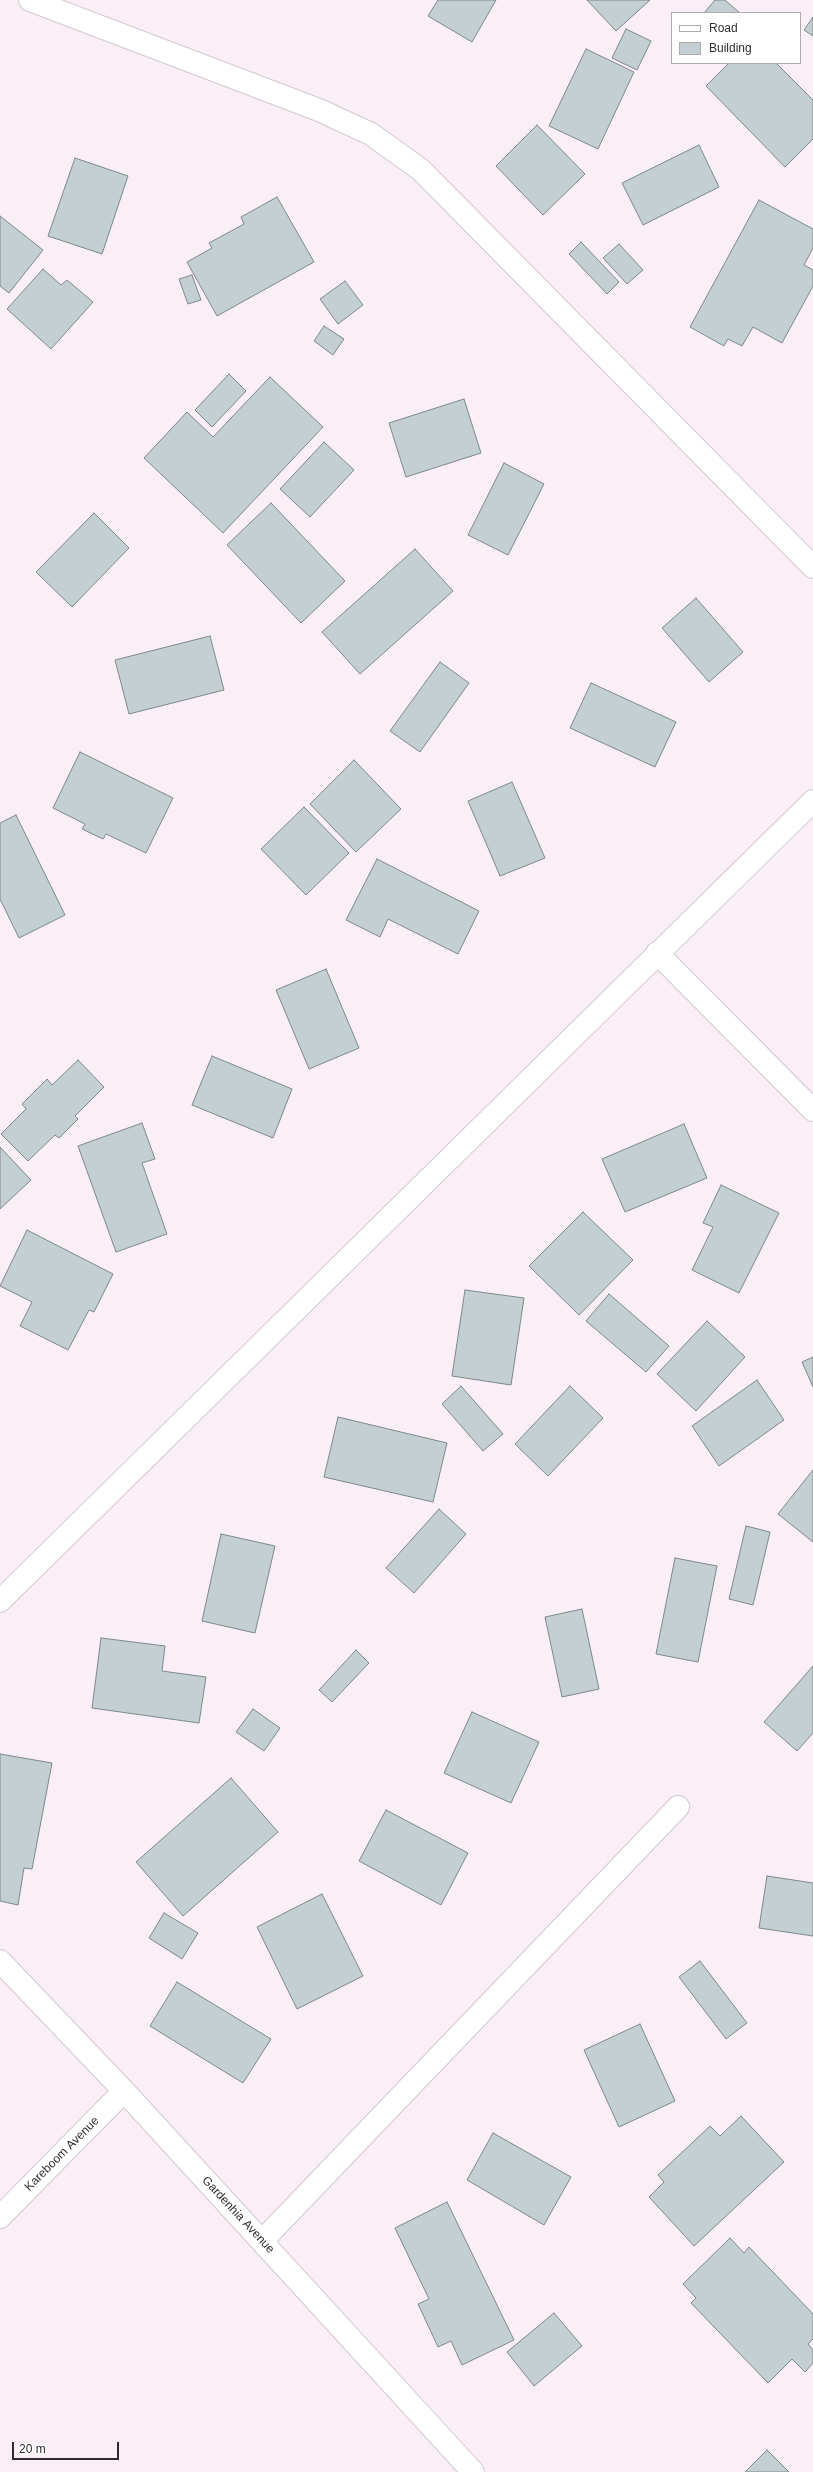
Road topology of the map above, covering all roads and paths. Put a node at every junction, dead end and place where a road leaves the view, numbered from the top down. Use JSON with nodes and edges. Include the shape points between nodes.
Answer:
{"nodes":[{"id":1,"x":30,"y":0,"type":"edge"},
{"id":2,"x":813,"y":567,"type":"edge"},
{"id":3,"x":813,"y":800,"type":"edge"},
{"id":4,"x":656,"y":953,"type":"junction"},
{"id":5,"x":813,"y":1110,"type":"edge"},
{"id":6,"x":0,"y":1601,"type":"edge"},
{"id":7,"x":678,"y":1807,"type":"dead end"},
{"id":8,"x":0,"y":1961,"type":"edge"},
{"id":9,"x":124,"y":2091,"type":"junction"},
{"id":10,"x":0,"y":2217,"type":"edge"},
{"id":11,"x":262,"y":2241,"type":"junction"},
{"id":12,"x":473,"y":2472,"type":"edge"}],
"edges":[{"from":1,"to":2,"type":"street","via":[[319,110],[371,134],[421,170]]},
{"from":3,"to":4,"type":"street"},
{"from":4,"to":5,"type":"street"},
{"from":4,"to":6,"type":"street"},
{"from":7,"to":11,"type":"street"},
{"from":8,"to":9,"type":"street","name":"Gardenhia Avenue"},
{"from":9,"to":10,"type":"street","name":"Kareboom Avenue"},
{"from":9,"to":11,"type":"street","name":"Gardenhia Avenue"},
{"from":11,"to":12,"type":"street","name":"Gardenhia Avenue"}]}
